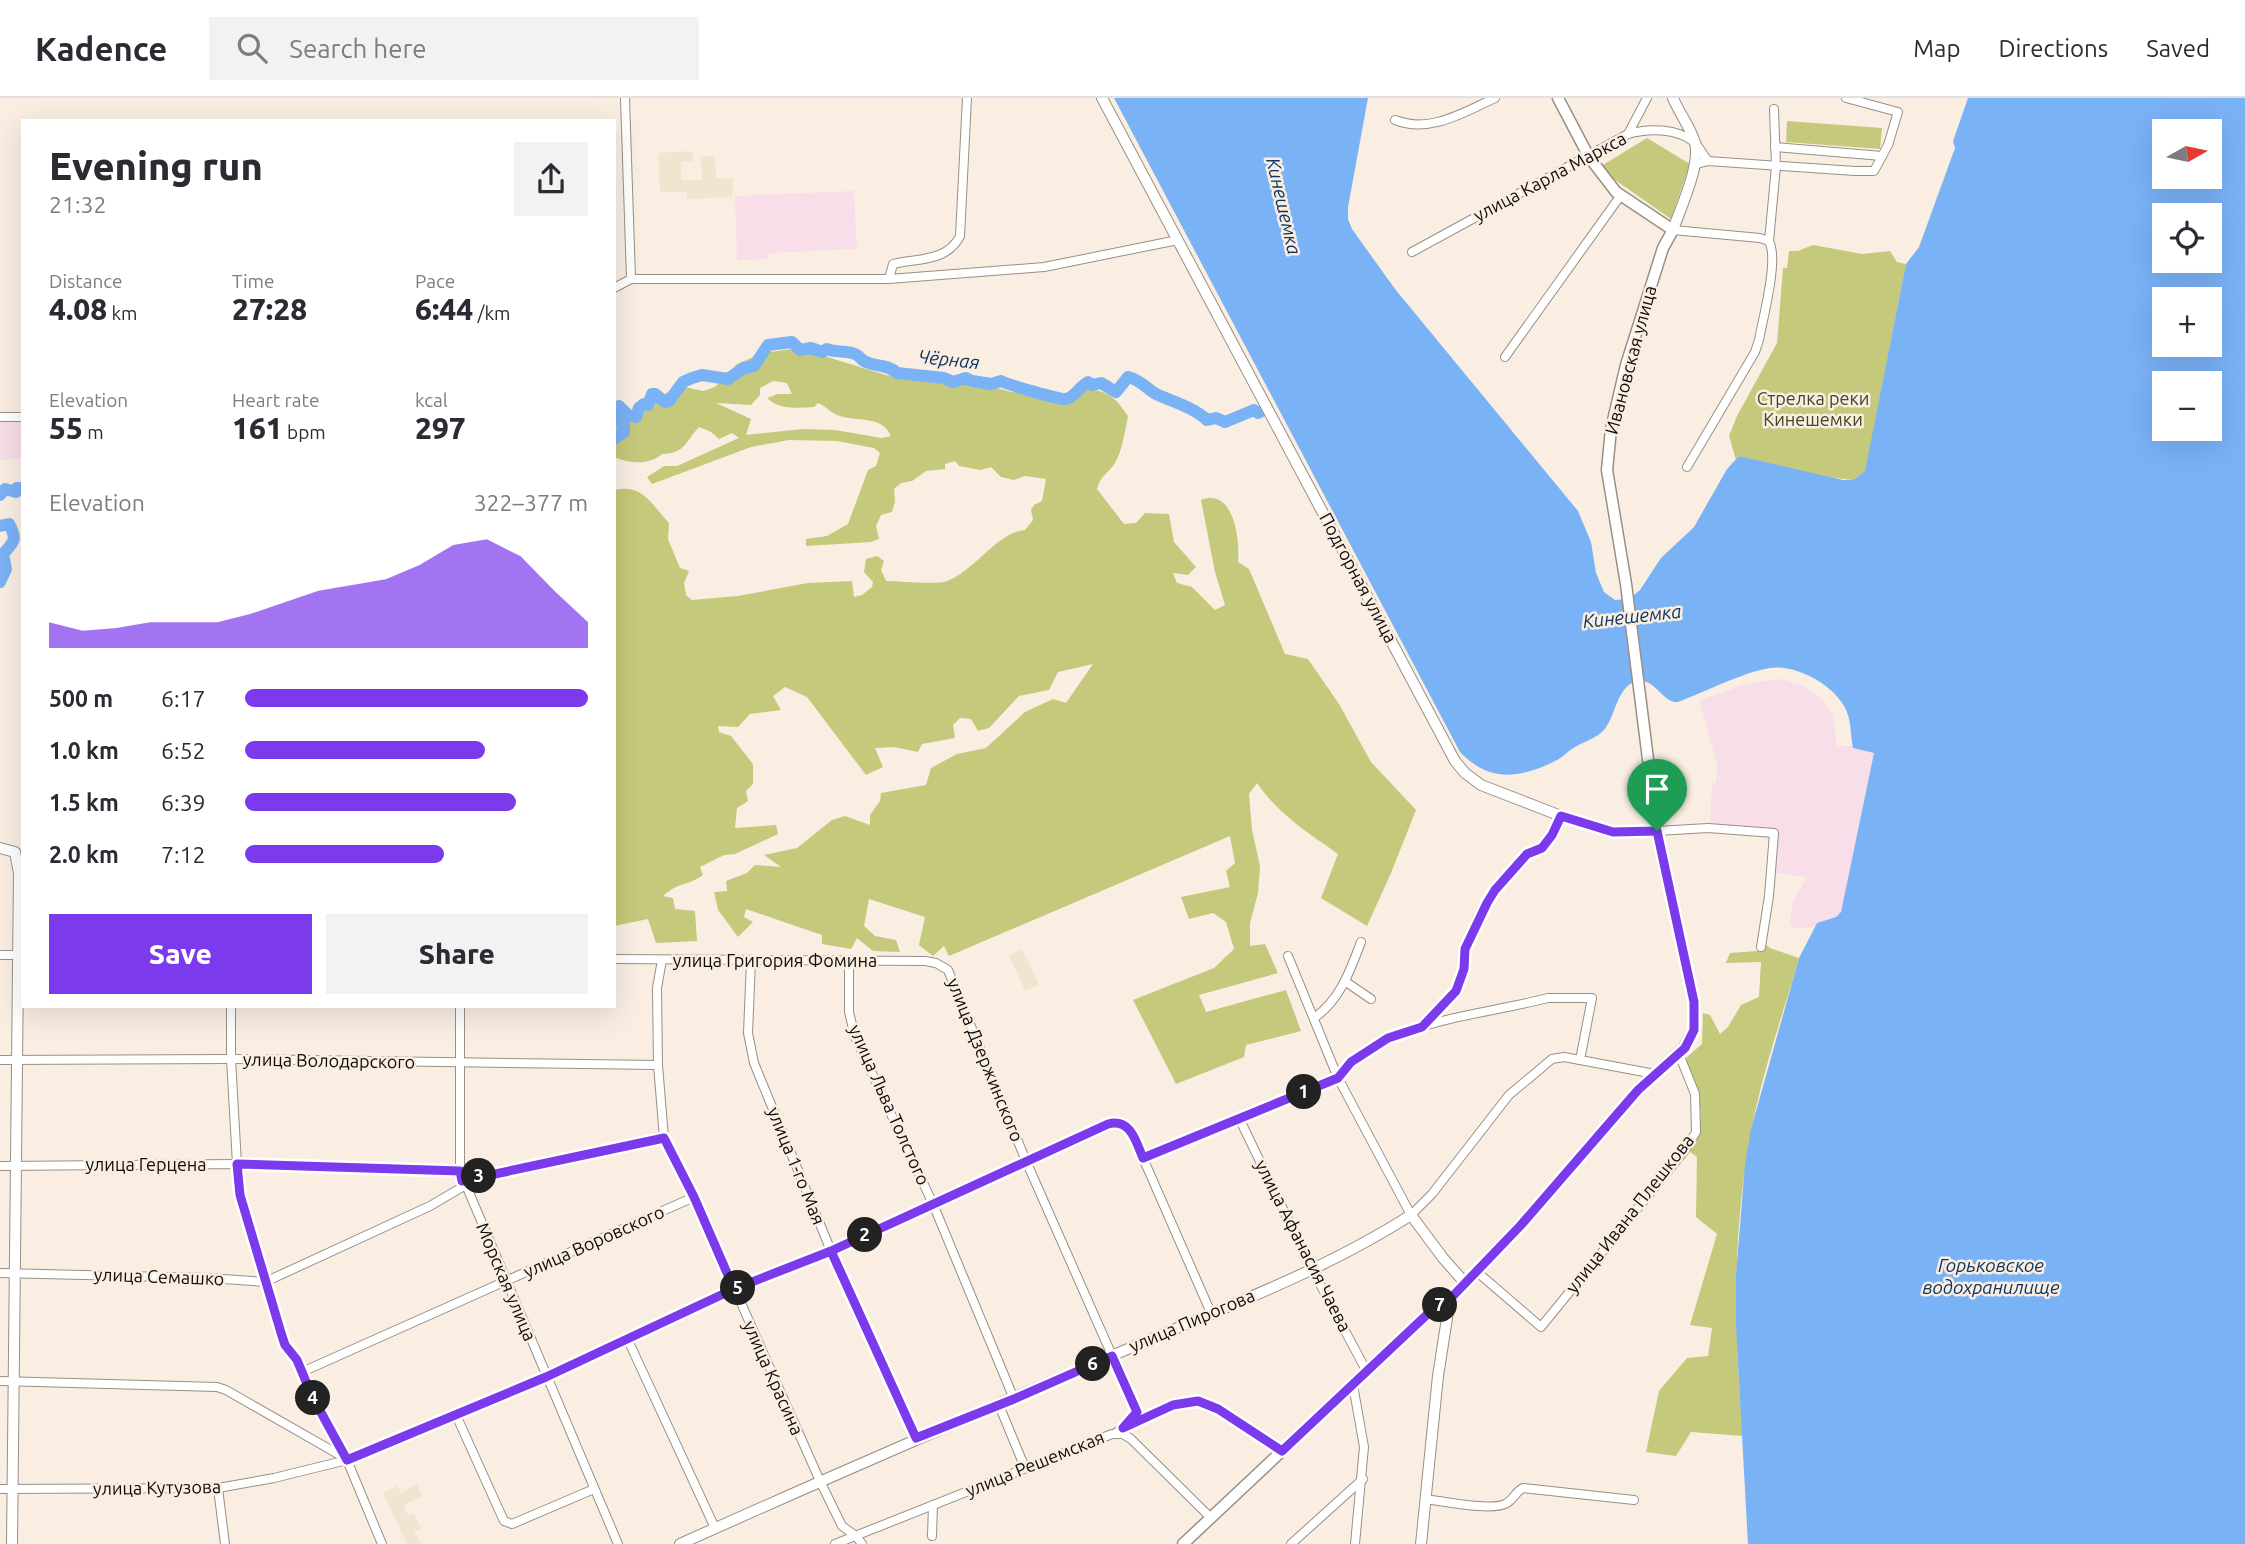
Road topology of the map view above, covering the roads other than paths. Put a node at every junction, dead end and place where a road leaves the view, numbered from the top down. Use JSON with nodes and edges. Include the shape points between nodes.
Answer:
{"nodes":[{"id":1,"x":625,"y":98,"type":"edge"},
{"id":2,"x":967,"y":98,"type":"edge"},
{"id":3,"x":1102,"y":98,"type":"edge"},
{"id":4,"x":1495,"y":98,"type":"edge"},
{"id":5,"x":1558,"y":98,"type":"edge"},
{"id":6,"x":1647,"y":98,"type":"edge"},
{"id":7,"x":1673,"y":98,"type":"edge"},
{"id":8,"x":1846,"y":98,"type":"edge"},
{"id":9,"x":1774,"y":109,"type":"dead end"},
{"id":10,"x":1395,"y":120,"type":"dead end"},
{"id":11,"x":1628,"y":134,"type":"junction"},
{"id":12,"x":1695,"y":142,"type":"junction"},
{"id":13,"x":1775,"y":147,"type":"junction"},
{"id":14,"x":1882,"y":156,"type":"junction"},
{"id":15,"x":1589,"y":157,"type":"junction"},
{"id":16,"x":1708,"y":160,"type":"junction"},
{"id":17,"x":1776,"y":166,"type":"junction"},
{"id":18,"x":1693,"y":169,"type":"junction"},
{"id":19,"x":1621,"y":195,"type":"junction"},
{"id":20,"x":1672,"y":230,"type":"junction"},
{"id":21,"x":1178,"y":240,"type":"junction"},
{"id":22,"x":1769,"y":241,"type":"junction"},
{"id":23,"x":1412,"y":252,"type":"dead end"},
{"id":24,"x":631,"y":279,"type":"junction"},
{"id":25,"x":889,"y":279,"type":"junction"},
{"id":26,"x":616,"y":287,"type":"edge"},
{"id":27,"x":1506,"y":357,"type":"dead end"},
{"id":28,"x":0,"y":417,"type":"edge"},
{"id":29,"x":21,"y":417,"type":"edge"},
{"id":30,"x":1687,"y":467,"type":"dead end"},
{"id":31,"x":1561,"y":816,"type":"junction"},
{"id":32,"x":1657,"y":831,"type":"junction"},
{"id":33,"x":0,"y":848,"type":"edge"},
{"id":34,"x":19,"y":850,"type":"edge"},
{"id":35,"x":1360,"y":942,"type":"dead end"},
{"id":36,"x":1762,"y":947,"type":"dead end"},
{"id":37,"x":0,"y":955,"type":"edge"},
{"id":38,"x":20,"y":955,"type":"edge"},
{"id":39,"x":1288,"y":956,"type":"dead end"},
{"id":40,"x":616,"y":959,"type":"edge"},
{"id":41,"x":662,"y":960,"type":"junction"},
{"id":42,"x":751,"y":961,"type":"junction"},
{"id":43,"x":849,"y":962,"type":"junction"},
{"id":44,"x":936,"y":963,"type":"joint"},
{"id":45,"x":1346,"y":982,"type":"junction"},
{"id":46,"x":1371,"y":999,"type":"dead end"},
{"id":47,"x":232,"y":1008,"type":"edge"},
{"id":48,"x":460,"y":1008,"type":"edge"},
{"id":49,"x":1314,"y":1017,"type":"junction"},
{"id":50,"x":1422,"y":1027,"type":"junction"},
{"id":51,"x":1679,"y":1054,"type":"junction"},
{"id":52,"x":231,"y":1059,"type":"junction"},
{"id":53,"x":0,"y":1060,"type":"edge"},
{"id":54,"x":16,"y":1060,"type":"junction"},
{"id":55,"x":1580,"y":1060,"type":"junction"},
{"id":56,"x":460,"y":1063,"type":"junction"},
{"id":57,"x":658,"y":1065,"type":"junction"},
{"id":58,"x":1655,"y":1074,"type":"junction"},
{"id":59,"x":1338,"y":1078,"type":"junction"},
{"id":60,"x":1240,"y":1120,"type":"junction"},
{"id":61,"x":664,"y":1138,"type":"junction"},
{"id":62,"x":1143,"y":1158,"type":"junction"},
{"id":63,"x":1026,"y":1161,"type":"junction"},
{"id":64,"x":237,"y":1164,"type":"junction"},
{"id":65,"x":0,"y":1166,"type":"edge"},
{"id":66,"x":16,"y":1166,"type":"junction"},
{"id":67,"x":462,"y":1179,"type":"junction"},
{"id":68,"x":694,"y":1197,"type":"junction"},
{"id":69,"x":933,"y":1204,"type":"junction"},
{"id":70,"x":1411,"y":1215,"type":"junction"},
{"id":71,"x":831,"y":1251,"type":"junction"},
{"id":72,"x":1312,"y":1269,"type":"junction"},
{"id":73,"x":1476,"y":1271,"type":"junction"},
{"id":74,"x":0,"y":1273,"type":"edge"},
{"id":75,"x":16,"y":1273,"type":"junction"},
{"id":76,"x":507,"y":1281,"type":"junction"},
{"id":77,"x":265,"y":1282,"type":"junction"},
{"id":78,"x":1465,"y":1283,"type":"junction"},
{"id":79,"x":734,"y":1289,"type":"junction"},
{"id":80,"x":1450,"y":1299,"type":"junction"},
{"id":81,"x":1212,"y":1313,"type":"junction"},
{"id":82,"x":628,"y":1340,"type":"junction"},
{"id":83,"x":1112,"y":1356,"type":"junction"},
{"id":84,"x":1367,"y":1372,"type":"junction"},
{"id":85,"x":302,"y":1373,"type":"junction"},
{"id":86,"x":546,"y":1377,"type":"junction"},
{"id":87,"x":0,"y":1381,"type":"edge"},
{"id":88,"x":15,"y":1381,"type":"junction"},
{"id":89,"x":1353,"y":1385,"type":"junction"},
{"id":90,"x":1014,"y":1399,"type":"junction"},
{"id":91,"x":999,"y":1405,"type":"junction"},
{"id":92,"x":456,"y":1415,"type":"junction"},
{"id":93,"x":1123,"y":1428,"type":"junction"},
{"id":94,"x":1114,"y":1434,"type":"junction"},
{"id":95,"x":916,"y":1438,"type":"junction"},
{"id":96,"x":1282,"y":1451,"type":"junction"},
{"id":97,"x":347,"y":1460,"type":"junction"},
{"id":98,"x":1025,"y":1468,"type":"junction"},
{"id":99,"x":1363,"y":1479,"type":"junction"},
{"id":100,"x":820,"y":1481,"type":"junction"},
{"id":101,"x":218,"y":1488,"type":"junction"},
{"id":102,"x":0,"y":1489,"type":"edge"},
{"id":103,"x":14,"y":1489,"type":"junction"},
{"id":104,"x":594,"y":1489,"type":"junction"},
{"id":105,"x":1425,"y":1499,"type":"junction"},
{"id":106,"x":1634,"y":1500,"type":"dead end"},
{"id":107,"x":933,"y":1505,"type":"junction"},
{"id":108,"x":1210,"y":1517,"type":"junction"},
{"id":109,"x":715,"y":1528,"type":"junction"},
{"id":110,"x":856,"y":1536,"type":"junction"},
{"id":111,"x":932,"y":1536,"type":"dead end"},
{"id":112,"x":12,"y":1544,"type":"edge"},
{"id":113,"x":225,"y":1544,"type":"edge"},
{"id":114,"x":382,"y":1544,"type":"edge"},
{"id":115,"x":618,"y":1544,"type":"edge"},
{"id":116,"x":680,"y":1544,"type":"edge"},
{"id":117,"x":835,"y":1544,"type":"edge"},
{"id":118,"x":862,"y":1544,"type":"edge"},
{"id":119,"x":1183,"y":1544,"type":"edge"},
{"id":120,"x":1291,"y":1544,"type":"edge"},
{"id":121,"x":1355,"y":1544,"type":"edge"},
{"id":122,"x":1421,"y":1544,"type":"edge"}],
"edges":[{"from":1,"to":24,"type":"street"},
{"from":2,"to":25,"type":"street","via":[[960,236],[946,253],[893,264]]},
{"from":3,"to":21,"type":"street","name":"Подгорная улица"},
{"from":4,"to":10,"type":"street","via":[[1445,121]]},
{"from":5,"to":15,"type":"main road"},
{"from":6,"to":11,"type":"street"},
{"from":7,"to":12,"type":"street"},
{"from":8,"to":14,"type":"street","via":[[1898,113]]},
{"from":9,"to":13,"type":"street"},
{"from":11,"to":12,"type":"street","name":"улица Карла Маркса","via":[[1663,130]]},
{"from":11,"to":15,"type":"street","name":"улица Карла Маркса"},
{"from":12,"to":16,"type":"street"},
{"from":12,"to":18,"type":"street","name":"Ивановская улица"},
{"from":13,"to":14,"type":"street"},
{"from":13,"to":17,"type":"street"},
{"from":14,"to":17,"type":"street","via":[[1874,171]]},
{"from":15,"to":19,"type":"main road"},
{"from":15,"to":23,"type":"street","name":"улица Карла Маркса"},
{"from":16,"to":17,"type":"street"},
{"from":16,"to":18,"type":"street"},
{"from":17,"to":22,"type":"street"},
{"from":18,"to":20,"type":"street","name":"Ивановская улица"},
{"from":19,"to":20,"type":"main road"},
{"from":19,"to":27,"type":"street"},
{"from":20,"to":22,"type":"street"},
{"from":20,"to":32,"type":"main road","name":"Ивановская улица","via":[[1626,365],[1608,448],[1609,488],[1626,584]]},
{"from":21,"to":25,"type":"street","via":[[1044,267]]},
{"from":21,"to":31,"type":"street","name":"Подгорная улица","via":[[1455,761],[1481,785]]},
{"from":22,"to":30,"type":"street","via":[[1772,264],[1755,352]]},
{"from":24,"to":25,"type":"street"},
{"from":24,"to":26,"type":"street"},
{"from":28,"to":29,"type":"street"},
{"from":31,"to":32,"type":"street","name":"Подгорная улица","via":[[1613,832]]},
{"from":31,"to":50,"type":"street","via":[[1542,848],[1527,854],[1495,890],[1465,949],[1456,991]]},
{"from":32,"to":36,"type":"street","name":"Подгорная улица","via":[[1708,828],[1774,833]]},
{"from":32,"to":51,"type":"main road","name":"Ивановская улица","via":[[1694,1002],[1694,1030]]},
{"from":33,"to":34,"type":"street"},
{"from":34,"to":38,"type":"street"},
{"from":35,"to":45,"type":"street"},
{"from":37,"to":38,"type":"street"},
{"from":38,"to":54,"type":"street"},
{"from":39,"to":49,"type":"street"},
{"from":40,"to":41,"type":"street","name":"улица Григория Фомина"},
{"from":41,"to":42,"type":"street","name":"улица Григория Фомина"},
{"from":41,"to":57,"type":"street","name":"улица Красина","via":[[657,988]]},
{"from":42,"to":43,"type":"street","name":"улица Григория Фомина"},
{"from":42,"to":71,"type":"street","name":"улица 1-го Мая","via":[[748,1033],[754,1063]]},
{"from":43,"to":44,"type":"street","name":"улица Григория Фомина"},
{"from":43,"to":69,"type":"street","name":"улица Льва Толстого","via":[[849,1012],[855,1037]]},
{"from":44,"to":63,"type":"street","name":"улица Дзержинского","via":[[948,970]]},
{"from":45,"to":46,"type":"street"},
{"from":45,"to":49,"type":"street"},
{"from":47,"to":52,"type":"street"},
{"from":48,"to":56,"type":"street","name":"Морская улица"},
{"from":49,"to":59,"type":"street"},
{"from":50,"to":55,"type":"street","via":[[1548,998],[1592,998]]},
{"from":50,"to":59,"type":"street","via":[[1388,1038],[1351,1062]]},
{"from":51,"to":58,"type":"main road"},
{"from":51,"to":73,"type":"street","name":"улица Ивана Плешкова","via":[[1695,1094],[1696,1132],[1541,1327]]},
{"from":52,"to":54,"type":"street","name":"улица Володарского"},
{"from":52,"to":56,"type":"street","name":"улица Володарского"},
{"from":52,"to":64,"type":"street"},
{"from":53,"to":54,"type":"street","name":"улица Володарского"},
{"from":54,"to":66,"type":"street"},
{"from":55,"to":58,"type":"street","name":"улица Пирогова"},
{"from":55,"to":70,"type":"street","name":"улица Пирогова","via":[[1552,1059],[1509,1094]]},
{"from":56,"to":57,"type":"street","name":"улица Володарского"},
{"from":56,"to":67,"type":"street","name":"Морская улица"},
{"from":57,"to":61,"type":"street","name":"улица Красина"},
{"from":58,"to":73,"type":"main road"},
{"from":59,"to":60,"type":"street"},
{"from":59,"to":70,"type":"street"},
{"from":60,"to":62,"type":"street"},
{"from":60,"to":72,"type":"street","name":"улица Афанасия Чаева"},
{"from":61,"to":67,"type":"street","name":"улица Герцена"},
{"from":61,"to":68,"type":"street","name":"улица Красина"},
{"from":62,"to":63,"type":"street","name":"улица Кутузова","via":[[1122,1123],[1108,1124]]},
{"from":62,"to":81,"type":"street"},
{"from":63,"to":69,"type":"street","name":"улица Кутузова"},
{"from":63,"to":83,"type":"street","name":"улица Дзержинского"},
{"from":64,"to":66,"type":"street","name":"улица Герцена"},
{"from":64,"to":67,"type":"street","name":"улица Герцена"},
{"from":64,"to":77,"type":"street","via":[[240,1195]]},
{"from":65,"to":66,"type":"street","name":"улица Герцена"},
{"from":66,"to":75,"type":"street"},
{"from":67,"to":76,"type":"street","name":"Морская улица"},
{"from":67,"to":77,"type":"street","name":"улица Семашко","via":[[430,1206]]},
{"from":68,"to":76,"type":"street","name":"улица Воровского"},
{"from":68,"to":79,"type":"street","name":"улица Красина"},
{"from":69,"to":71,"type":"street","name":"улица Кутузова"},
{"from":69,"to":90,"type":"street","name":"улица Льва Толстого"},
{"from":70,"to":72,"type":"street","name":"улица Пирогова"},
{"from":70,"to":78,"type":"street"},
{"from":71,"to":79,"type":"street","name":"улица Кутузова"},
{"from":71,"to":95,"type":"street","name":"улица 1-го Мая"},
{"from":72,"to":81,"type":"street","name":"улица Пирогова"},
{"from":72,"to":84,"type":"street","name":"улица Афанасия Чаева"},
{"from":73,"to":78,"type":"main road"},
{"from":74,"to":75,"type":"street","name":"улица Семашко"},
{"from":75,"to":77,"type":"street","name":"улица Семашко"},
{"from":75,"to":88,"type":"street"},
{"from":76,"to":85,"type":"street","name":"улица Воровского"},
{"from":76,"to":86,"type":"street","name":"Морская улица"},
{"from":77,"to":85,"type":"street","via":[[285,1345]]},
{"from":78,"to":80,"type":"main road"},
{"from":79,"to":82,"type":"street","name":"улица Кутузова"},
{"from":79,"to":100,"type":"street","name":"улица Красина"},
{"from":80,"to":84,"type":"main road","via":[[1434,1308]]},
{"from":80,"to":105,"type":"street"},
{"from":81,"to":83,"type":"street","name":"улица Пирогова"},
{"from":82,"to":86,"type":"street","name":"улица Кутузова"},
{"from":82,"to":109,"type":"street"},
{"from":83,"to":90,"type":"street","name":"улица Пирогова"},
{"from":83,"to":93,"type":"street","name":"улица Дзержинского","via":[[1137,1412]]},
{"from":84,"to":89,"type":"main road"},
{"from":85,"to":97,"type":"street"},
{"from":86,"to":92,"type":"street","name":"улица Кутузова"},
{"from":86,"to":104,"type":"street","name":"Морская улица"},
{"from":87,"to":88,"type":"street"},
{"from":88,"to":97,"type":"street","via":[[217,1387]]},
{"from":88,"to":103,"type":"street"},
{"from":89,"to":96,"type":"main road"},
{"from":89,"to":99,"type":"street","via":[[1364,1447]]},
{"from":90,"to":91,"type":"street","name":"улица Пирогова"},
{"from":91,"to":95,"type":"street","name":"улица Пирогова"},
{"from":91,"to":98,"type":"street"},
{"from":92,"to":97,"type":"street","name":"улица Кутузова"},
{"from":92,"to":104,"type":"street","via":[[507,1524]]},
{"from":93,"to":94,"type":"street"},
{"from":93,"to":96,"type":"street","via":[[1173,1405],[1198,1401]]},
{"from":94,"to":98,"type":"street","name":"улица Решемская"},
{"from":94,"to":108,"type":"street","name":"улица Решемская","via":[[1131,1438]]},
{"from":95,"to":100,"type":"street","name":"улица Пирогова"},
{"from":96,"to":108,"type":"main road"},
{"from":97,"to":101,"type":"street","name":"улица Кутузова"},
{"from":97,"to":114,"type":"street"},
{"from":98,"to":107,"type":"street","name":"улица Решемская"},
{"from":99,"to":120,"type":"street"},
{"from":99,"to":121,"type":"street"},
{"from":100,"to":109,"type":"street","name":"улица Пирогова"},
{"from":100,"to":110,"type":"street","name":"улица Красина","via":[[842,1526]]},
{"from":101,"to":103,"type":"street","name":"улица Кутузова"},
{"from":101,"to":113,"type":"street"},
{"from":102,"to":103,"type":"street","name":"улица Кутузова"},
{"from":103,"to":112,"type":"street"},
{"from":104,"to":115,"type":"street","name":"Морская улица"},
{"from":105,"to":106,"type":"street","via":[[1498,1507],[1510,1502],[1522,1488]]},
{"from":105,"to":122,"type":"street"},
{"from":107,"to":110,"type":"street","name":"улица Решемская"},
{"from":107,"to":111,"type":"street"},
{"from":108,"to":119,"type":"main road"},
{"from":109,"to":116,"type":"street","name":"улица Пирогова"},
{"from":110,"to":117,"type":"street","name":"улица Решемская"},
{"from":110,"to":118,"type":"street","name":"улица Красина"}]}
